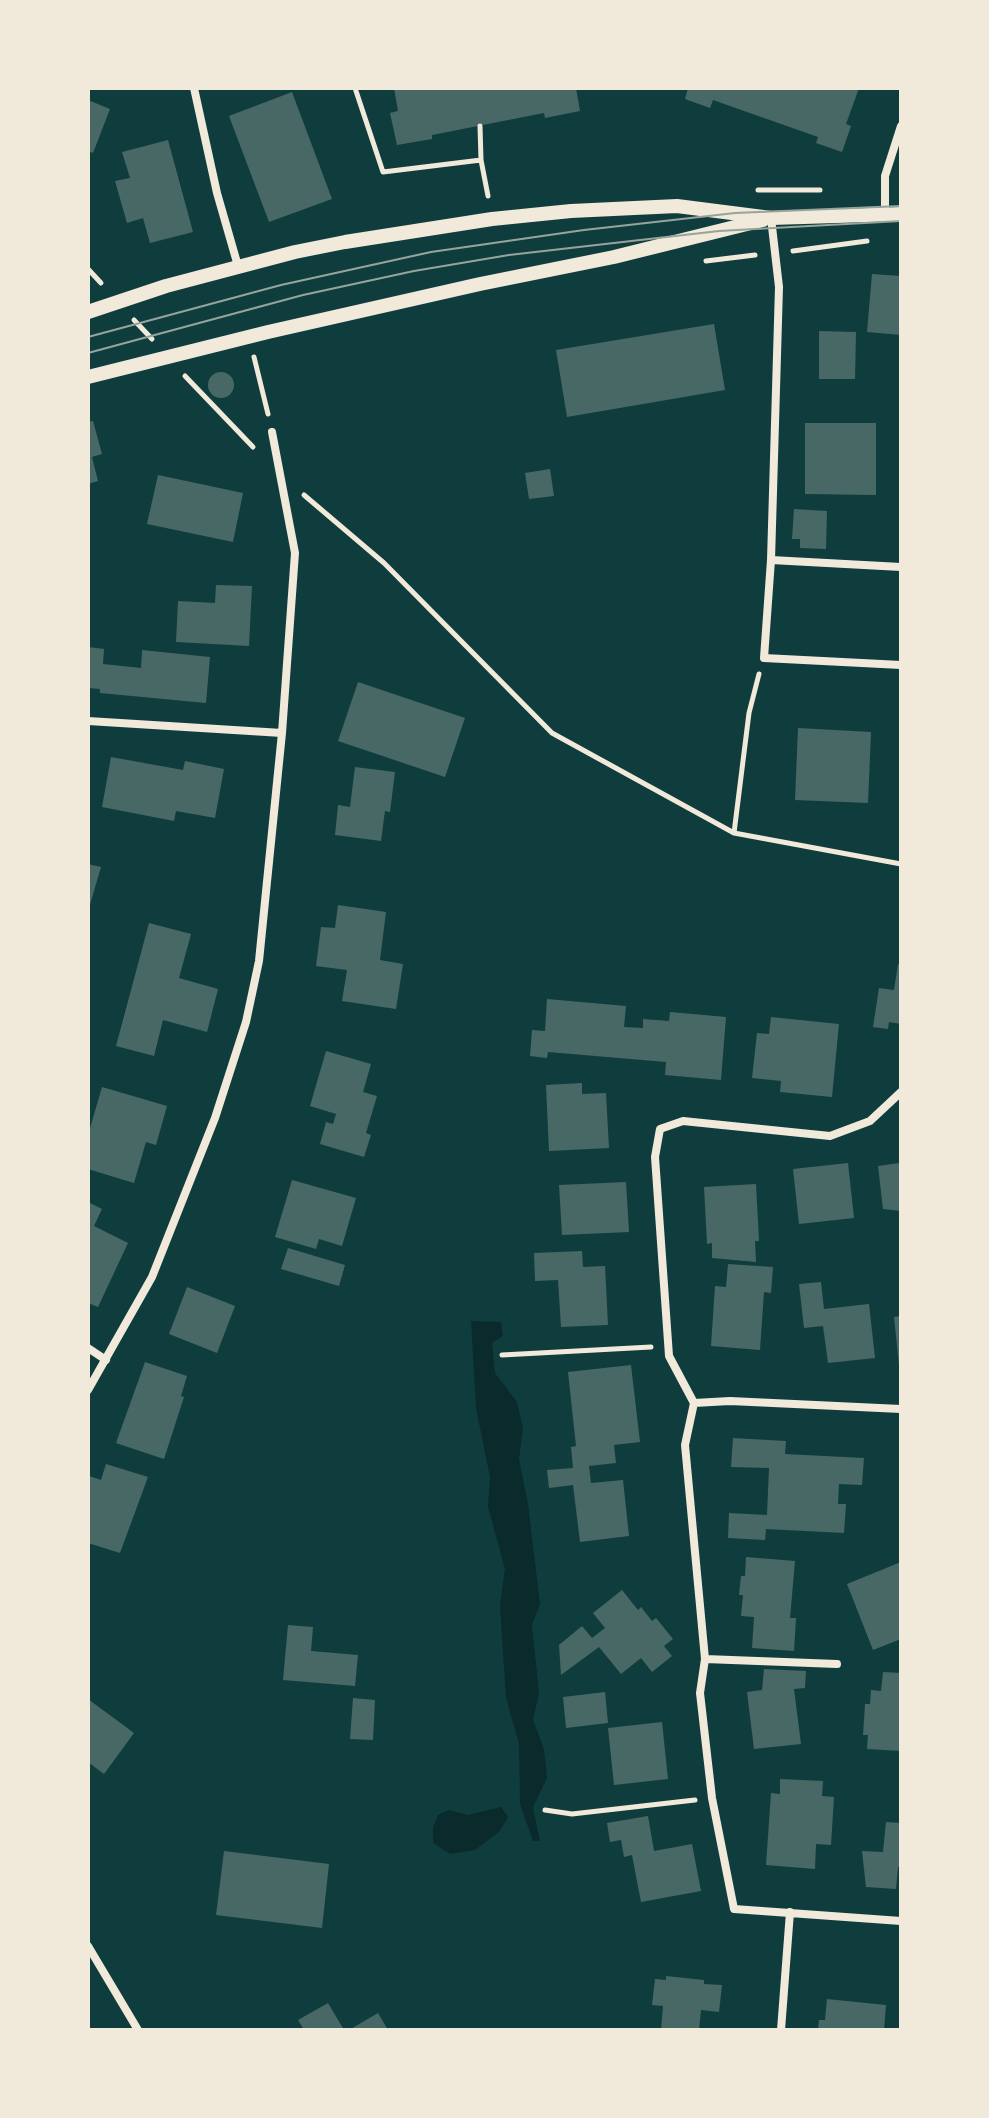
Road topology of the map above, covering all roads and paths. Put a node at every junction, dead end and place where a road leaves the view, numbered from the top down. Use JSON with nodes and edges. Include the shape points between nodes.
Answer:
{"nodes":[{"id":1,"x":194,"y":88,"type":"edge"},
{"id":2,"x":355,"y":88,"type":"edge"},
{"id":3,"x":480,"y":126,"type":"dead end"},
{"id":4,"x":901,"y":126,"type":"edge"},
{"id":5,"x":481,"y":160,"type":"junction"},
{"id":6,"x":489,"y":203,"type":"dead end"},
{"id":7,"x":885,"y":214,"type":"junction"},
{"id":8,"x":901,"y":214,"type":"edge"},
{"id":9,"x":771,"y":218,"type":"junction"},
{"id":10,"x":875,"y":240,"type":"dead end"},
{"id":11,"x":796,"y":250,"type":"dead end"},
{"id":12,"x":238,"y":266,"type":"junction"},
{"id":13,"x":88,"y":269,"type":"edge"},
{"id":14,"x":106,"y":288,"type":"dead end"},
{"id":15,"x":88,"y":312,"type":"edge"},
{"id":16,"x":131,"y":316,"type":"dead end"},
{"id":17,"x":152,"y":340,"type":"dead end"},
{"id":18,"x":253,"y":352,"type":"dead end"},
{"id":19,"x":179,"y":370,"type":"dead end"},
{"id":20,"x":88,"y":377,"type":"edge"},
{"id":21,"x":272,"y":432,"type":"joint"},
{"id":22,"x":281,"y":475,"type":"junction"},
{"id":23,"x":771,"y":560,"type":"junction"},
{"id":24,"x":901,"y":567,"type":"edge"},
{"id":25,"x":764,"y":658,"type":"junction"},
{"id":26,"x":901,"y":665,"type":"edge"},
{"id":27,"x":88,"y":721,"type":"edge"},
{"id":28,"x":282,"y":733,"type":"junction"},
{"id":29,"x":734,"y":833,"type":"junction"},
{"id":30,"x":901,"y":864,"type":"edge"},
{"id":31,"x":901,"y":1092,"type":"edge"},
{"id":32,"x":668,"y":1346,"type":"junction"},
{"id":33,"x":88,"y":1348,"type":"edge"},
{"id":34,"x":502,"y":1355,"type":"dead end"},
{"id":35,"x":106,"y":1360,"type":"junction"},
{"id":36,"x":88,"y":1390,"type":"edge"},
{"id":37,"x":694,"y":1403,"type":"junction"},
{"id":38,"x":901,"y":1409,"type":"edge"},
{"id":39,"x":705,"y":1659,"type":"junction"},
{"id":40,"x":837,"y":1664,"type":"dead end"},
{"id":41,"x":712,"y":1798,"type":"junction"},
{"id":42,"x":545,"y":1810,"type":"dead end"},
{"id":43,"x":790,"y":1912,"type":"junction"},
{"id":44,"x":901,"y":1921,"type":"edge"},
{"id":45,"x":88,"y":1946,"type":"edge"},
{"id":46,"x":138,"y":2030,"type":"edge"},
{"id":47,"x":781,"y":2030,"type":"edge"}],
"edges":[{"from":1,"to":12,"type":"street"},
{"from":2,"to":5,"type":"path","via":[[383,172]]},
{"from":3,"to":5,"type":"path"},
{"from":4,"to":7,"type":"street","via":[[885,176]]},
{"from":5,"to":6,"type":"path"},
{"from":7,"to":8,"type":"street"},
{"from":7,"to":9,"type":"street"},
{"from":9,"to":12,"type":"street","via":[[677,206],[571,211],[448,224]]},
{"from":9,"to":20,"type":"street"},
{"from":9,"to":23,"type":"street","via":[[779,287]]},
{"from":10,"to":11,"type":"path"},
{"from":12,"to":15,"type":"street"},
{"from":13,"to":14,"type":"path"},
{"from":16,"to":17,"type":"path"},
{"from":18,"to":21,"type":"path"},
{"from":19,"to":22,"type":"path"},
{"from":21,"to":22,"type":"street"},
{"from":22,"to":28,"type":"street","via":[[295,553]]},
{"from":22,"to":29,"type":"path","via":[[384,563],[552,733]]},
{"from":23,"to":24,"type":"street"},
{"from":23,"to":25,"type":"street"},
{"from":25,"to":26,"type":"street"},
{"from":25,"to":29,"type":"path","via":[[749,713]]},
{"from":27,"to":28,"type":"street"},
{"from":28,"to":35,"type":"street","via":[[259,961],[246,1022],[215,1118],[152,1277]]},
{"from":29,"to":30,"type":"path"},
{"from":31,"to":32,"type":"street","via":[[870,1121],[830,1136],[683,1121],[660,1129],[655,1157]]},
{"from":32,"to":34,"type":"path"},
{"from":32,"to":37,"type":"street"},
{"from":33,"to":35,"type":"street"},
{"from":35,"to":36,"type":"street"},
{"from":37,"to":38,"type":"street"},
{"from":37,"to":39,"type":"street","via":[[685,1445]]},
{"from":39,"to":40,"type":"street"},
{"from":39,"to":41,"type":"street","via":[[700,1693]]},
{"from":41,"to":42,"type":"path","via":[[572,1814]]},
{"from":41,"to":43,"type":"street","via":[[734,1909]]},
{"from":43,"to":44,"type":"street"},
{"from":43,"to":47,"type":"street"},
{"from":45,"to":46,"type":"street"}]}
